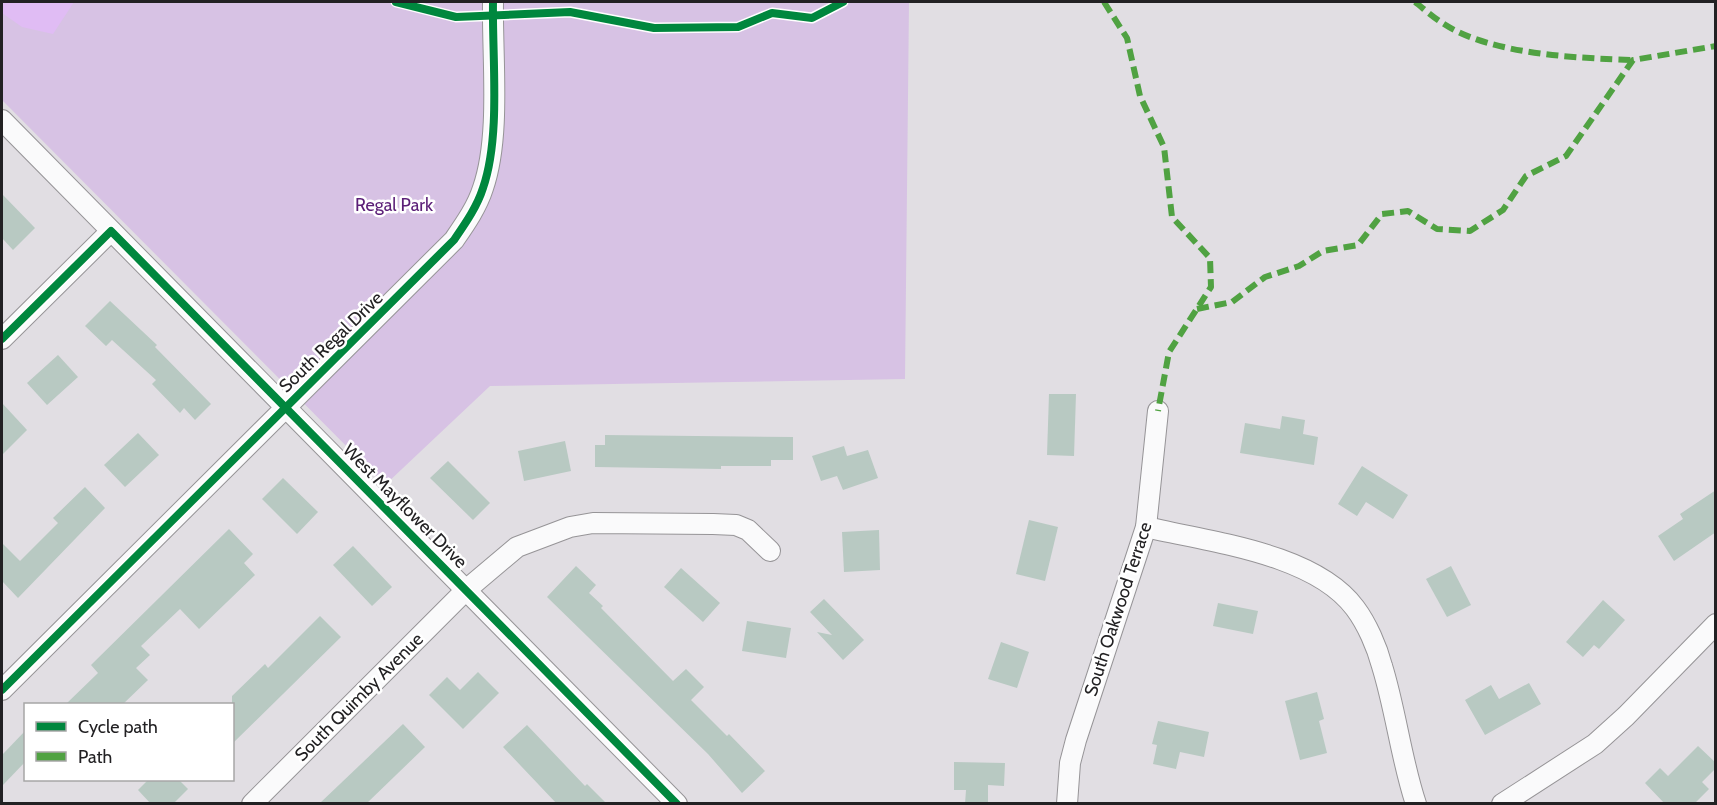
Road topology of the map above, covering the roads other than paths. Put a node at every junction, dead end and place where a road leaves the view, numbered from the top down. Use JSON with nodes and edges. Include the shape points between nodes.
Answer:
{"nodes":[{"id":1,"x":493,"y":2,"type":"edge"},
{"id":2,"x":2,"y":120,"type":"edge"},
{"id":3,"x":111,"y":231,"type":"junction"},
{"id":4,"x":2,"y":339,"type":"edge"},
{"id":5,"x":286,"y":407,"type":"junction"},
{"id":6,"x":1158,"y":411,"type":"dead end"},
{"id":7,"x":1146,"y":527,"type":"junction"},
{"id":8,"x":770,"y":551,"type":"dead end"},
{"id":9,"x":466,"y":590,"type":"junction"},
{"id":10,"x":1716,"y":624,"type":"edge"},
{"id":11,"x":2,"y":690,"type":"edge"},
{"id":12,"x":252,"y":804,"type":"edge"},
{"id":13,"x":677,"y":804,"type":"edge"},
{"id":14,"x":1067,"y":804,"type":"edge"},
{"id":15,"x":1416,"y":804,"type":"edge"},
{"id":16,"x":1502,"y":804,"type":"edge"}],
"edges":[{"from":1,"to":5,"type":"street","name":"South Regal Drive","via":[[490,160],[483,190],[469,219],[447,248]]},
{"from":2,"to":3,"type":"street","name":"West Mayflower Drive"},
{"from":3,"to":4,"type":"street"},
{"from":3,"to":5,"type":"street","name":"West Mayflower Drive"},
{"from":5,"to":9,"type":"street","name":"West Mayflower Drive"},
{"from":5,"to":11,"type":"street","name":"South Regal Drive"},
{"from":6,"to":7,"type":"street","name":"South Oakwood Terrace"},
{"from":7,"to":14,"type":"street","name":"South Oakwood Terrace","via":[[1076,740]]},
{"from":7,"to":15,"type":"street","via":[[1282,561],[1314,574],[1345,596],[1366,626],[1382,663]]},
{"from":8,"to":9,"type":"street","name":"South Quimby Avenue","via":[[748,530],[736,525],[593,523],[570,526],[517,548]]},
{"from":9,"to":12,"type":"street","name":"South Quimby Avenue"},
{"from":9,"to":13,"type":"street","name":"West Mayflower Drive"},
{"from":10,"to":16,"type":"street","via":[[1595,744]]}]}
